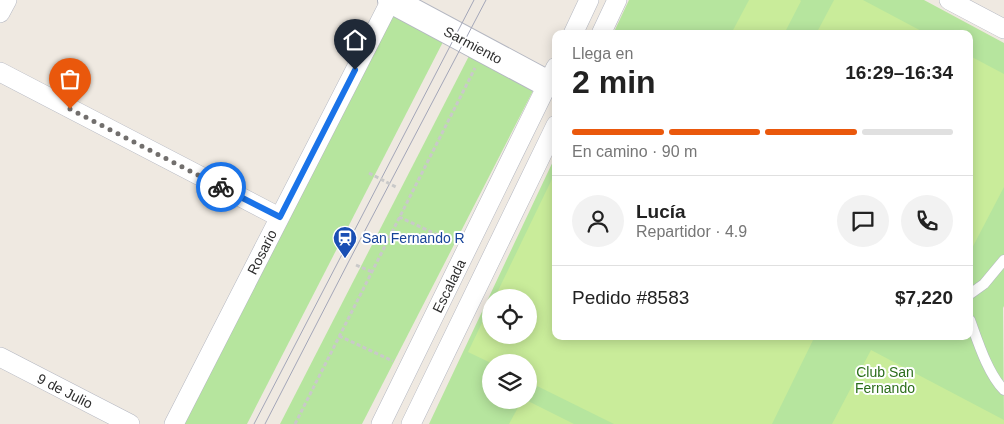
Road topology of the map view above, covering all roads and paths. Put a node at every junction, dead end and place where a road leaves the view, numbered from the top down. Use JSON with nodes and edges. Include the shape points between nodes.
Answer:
{"nodes":[{"id":1,"x":7,"y":0,"type":"edge"},
{"id":2,"x":391,"y":0,"type":"edge"},
{"id":3,"x":589,"y":0,"type":"edge"},
{"id":4,"x":617,"y":0,"type":"edge"},
{"id":5,"x":949,"y":0,"type":"edge"},
{"id":6,"x":0,"y":13,"type":"edge"},
{"id":7,"x":1004,"y":29,"type":"edge"},
{"id":8,"x":575,"y":30,"type":"edge"},
{"id":9,"x":603,"y":30,"type":"edge"},
{"id":10,"x":484,"y":50,"type":"junction"},
{"id":11,"x":0,"y":72,"type":"edge"},
{"id":12,"x":552,"y":79,"type":"edge"},
{"id":13,"x":552,"y":84,"type":"edge"},
{"id":14,"x":552,"y":133,"type":"edge"},
{"id":15,"x":369,"y":173,"type":"dead end"},
{"id":16,"x":396,"y":187,"type":"dead end"},
{"id":17,"x":280,"y":217,"type":"junction"},
{"id":18,"x":400,"y":217,"type":"junction"},
{"id":19,"x":468,"y":249,"type":"junction"},
{"id":20,"x":1004,"y":260,"type":"edge"},
{"id":21,"x":356,"y":265,"type":"dead end"},
{"id":22,"x":372,"y":272,"type":"junction"},
{"id":23,"x":973,"y":292,"type":"edge"},
{"id":24,"x":973,"y":328,"type":"edge"},
{"id":25,"x":339,"y":336,"type":"junction"},
{"id":26,"x":0,"y":357,"type":"edge"},
{"id":27,"x":409,"y":369,"type":"junction"},
{"id":28,"x":1004,"y":390,"type":"edge"},
{"id":29,"x":130,"y":424,"type":"edge"},
{"id":30,"x":174,"y":424,"type":"edge"},
{"id":31,"x":294,"y":424,"type":"edge"},
{"id":32,"x":381,"y":424,"type":"edge"},
{"id":33,"x":411,"y":424,"type":"edge"}],
"edges":[{"from":1,"to":6,"type":"street"},
{"from":2,"to":10,"type":"street","name":"Sarmiento"},
{"from":2,"to":17,"type":"street","name":"Rosario"},
{"from":3,"to":8,"type":"street"},
{"from":4,"to":9,"type":"street"},
{"from":5,"to":7,"type":"street"},
{"from":10,"to":12,"type":"street","name":"Sarmiento"},
{"from":10,"to":18,"type":"path"},
{"from":11,"to":17,"type":"street"},
{"from":13,"to":19,"type":"street","name":"Escalada"},
{"from":14,"to":33,"type":"street","name":"Escalada"},
{"from":15,"to":16,"type":"path","bridge":true},
{"from":17,"to":30,"type":"street","name":"Rosario"},
{"from":18,"to":19,"type":"path"},
{"from":18,"to":22,"type":"path"},
{"from":19,"to":27,"type":"street","name":"Escalada"},
{"from":20,"to":23,"type":"lane"},
{"from":21,"to":22,"type":"path"},
{"from":22,"to":25,"type":"path"},
{"from":24,"to":28,"type":"lane","via":[[983,356]]},
{"from":25,"to":27,"type":"path"},
{"from":25,"to":31,"type":"path"},
{"from":26,"to":29,"type":"street","name":"9 de Julio"},
{"from":27,"to":32,"type":"street","name":"Escalada"}]}
